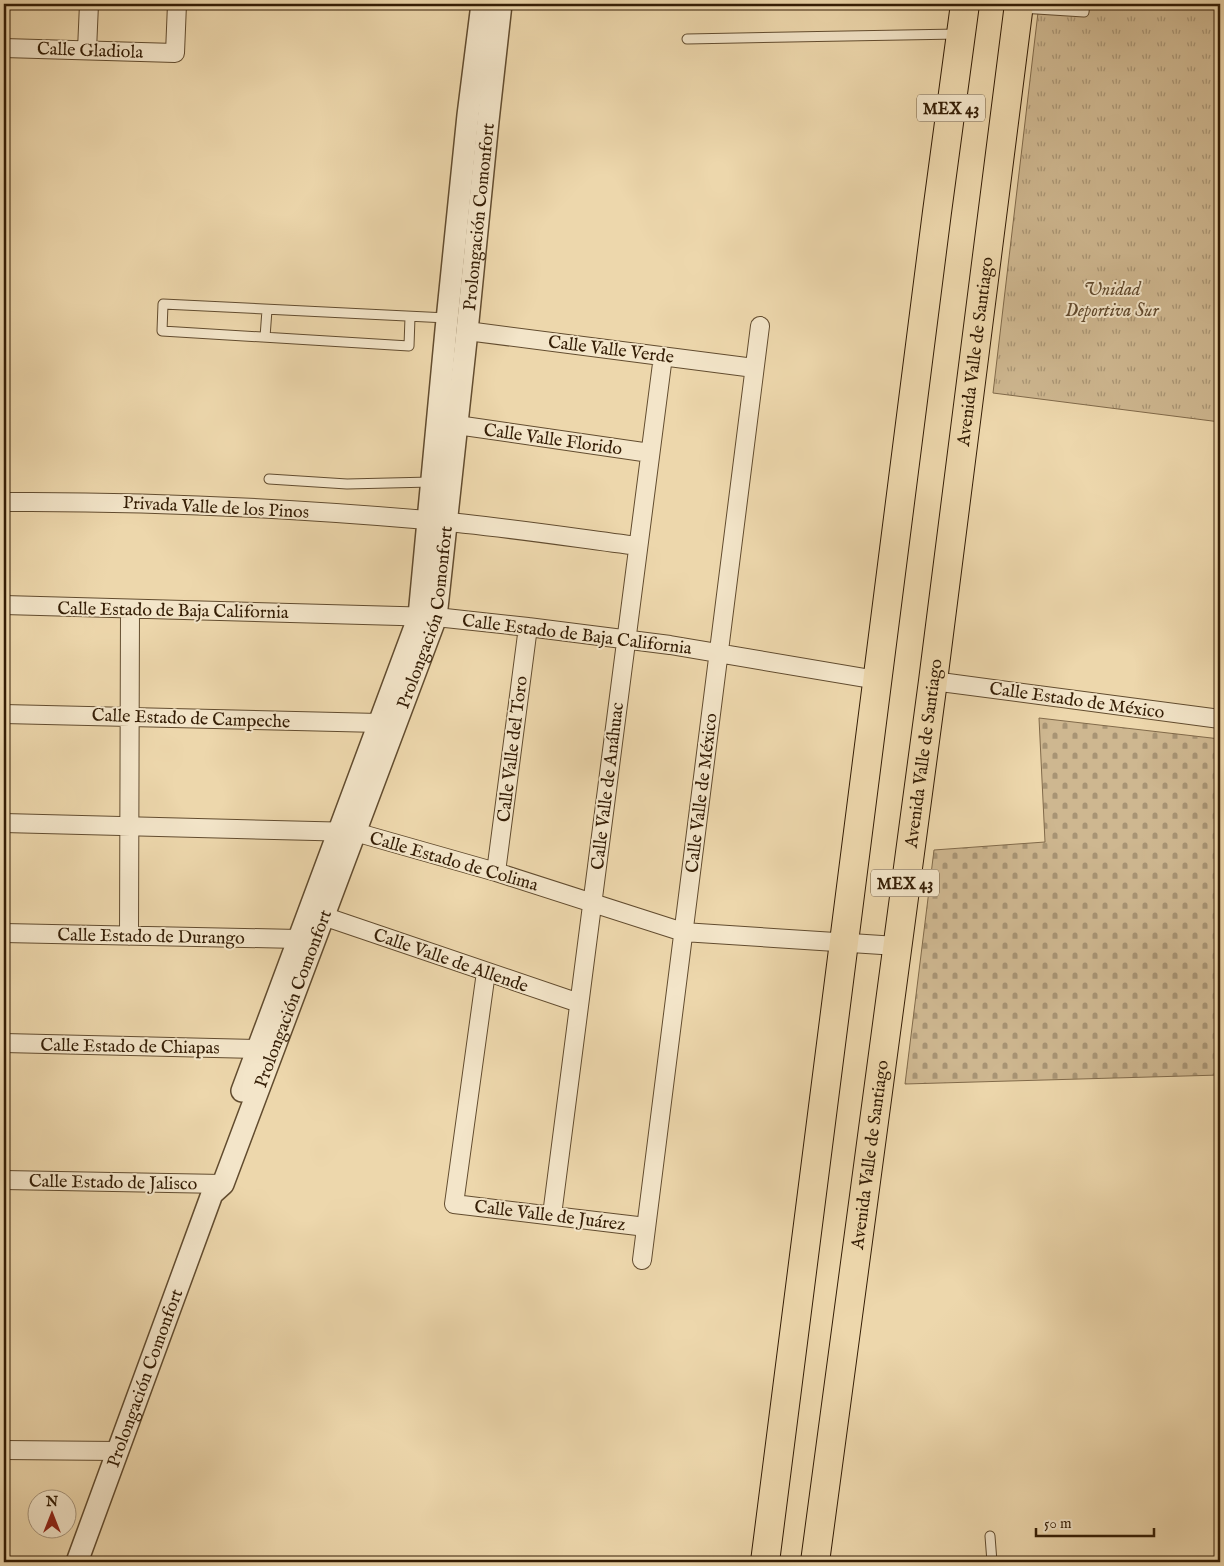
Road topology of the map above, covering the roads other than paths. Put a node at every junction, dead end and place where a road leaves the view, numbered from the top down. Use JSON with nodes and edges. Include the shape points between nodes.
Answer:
{"nodes":[{"id":1,"x":89,"y":4,"type":"edge"},
{"id":2,"x":177,"y":4,"type":"edge"},
{"id":3,"x":482,"y":4,"type":"edge"},
{"id":4,"x":501,"y":4,"type":"edge"},
{"id":5,"x":965,"y":4,"type":"edge"},
{"id":6,"x":1085,"y":4,"type":"edge"},
{"id":7,"x":1018,"y":6,"type":"edge"},
{"id":8,"x":961,"y":34,"type":"junction"},
{"id":9,"x":688,"y":39,"type":"dead end"},
{"id":10,"x":4,"y":48,"type":"edge"},
{"id":11,"x":87,"y":50,"type":"junction"},
{"id":12,"x":267,"y":310,"type":"junction"},
{"id":13,"x":410,"y":317,"type":"junction"},
{"id":14,"x":447,"y":318,"type":"junction"},
{"id":15,"x":760,"y":326,"type":"dead end"},
{"id":16,"x":467,"y":331,"type":"junction"},
{"id":17,"x":265,"y":337,"type":"junction"},
{"id":18,"x":663,"y":356,"type":"junction"},
{"id":19,"x":754,"y":368,"type":"junction"},
{"id":20,"x":457,"y":425,"type":"junction"},
{"id":21,"x":650,"y":453,"type":"junction"},
{"id":22,"x":269,"y":479,"type":"dead end"},
{"id":23,"x":432,"y":482,"type":"junction"},
{"id":24,"x":4,"y":502,"type":"edge"},
{"id":25,"x":437,"y":521,"type":"junction"},
{"id":26,"x":638,"y":546,"type":"junction"},
{"id":27,"x":4,"y":606,"type":"edge"},
{"id":28,"x":130,"y":609,"type":"junction"},
{"id":29,"x":427,"y":616,"type":"junction"},
{"id":30,"x":528,"y":627,"type":"junction"},
{"id":31,"x":626,"y":639,"type":"junction"},
{"id":32,"x":718,"y":653,"type":"junction"},
{"id":33,"x":877,"y":680,"type":"junction"},
{"id":34,"x":933,"y":681,"type":"junction"},
{"id":35,"x":4,"y":714,"type":"edge"},
{"id":36,"x":129,"y":716,"type":"junction"},
{"id":37,"x":1220,"y":720,"type":"edge"},
{"id":38,"x":379,"y":723,"type":"junction"},
{"id":39,"x":4,"y":823,"type":"edge"},
{"id":40,"x":129,"y":826,"type":"junction"},
{"id":41,"x":348,"y":832,"type":"junction"},
{"id":42,"x":496,"y":872,"type":"junction"},
{"id":43,"x":592,"y":903,"type":"junction"},
{"id":44,"x":323,"y":916,"type":"junction"},
{"id":45,"x":683,"y":932,"type":"junction"},
{"id":46,"x":4,"y":933,"type":"edge"},
{"id":47,"x":129,"y":936,"type":"junction"},
{"id":48,"x":298,"y":939,"type":"junction"},
{"id":49,"x":844,"y":942,"type":"junction"},
{"id":50,"x":897,"y":946,"type":"junction"},
{"id":51,"x":486,"y":972,"type":"junction"},
{"id":52,"x":579,"y":1003,"type":"junction"},
{"id":53,"x":4,"y":1043,"type":"edge"},
{"id":54,"x":257,"y":1049,"type":"junction"},
{"id":55,"x":4,"y":1180,"type":"edge"},
{"id":56,"x":214,"y":1187,"type":"junction"},
{"id":57,"x":552,"y":1216,"type":"junction"},
{"id":58,"x":646,"y":1227,"type":"junction"},
{"id":59,"x":642,"y":1260,"type":"dead end"},
{"id":60,"x":4,"y":1450,"type":"edge"},
{"id":61,"x":118,"y":1451,"type":"junction"},
{"id":62,"x":990,"y":1536,"type":"dead end"},
{"id":63,"x":77,"y":1562,"type":"edge"},
{"id":64,"x":765,"y":1562,"type":"edge"},
{"id":65,"x":815,"y":1562,"type":"edge"},
{"id":66,"x":992,"y":1562,"type":"edge"}],
"edges":[{"from":1,"to":11,"type":"street"},
{"from":2,"to":11,"type":"street","name":"Calle Gladiola","via":[[176,53]]},
{"from":3,"to":14,"type":"street","name":"Prolongación Comonfort"},
{"from":4,"to":16,"type":"street","name":"Prolongación Comonfort"},
{"from":5,"to":8,"type":"main road","number":"MEX 43"},
{"from":6,"to":7,"type":"lane","via":[[1084,12]]},
{"from":7,"to":34,"type":"main road","name":"Avenida Valle de Santiago","number":"MEX 43"},
{"from":8,"to":9,"type":"lane"},
{"from":8,"to":33,"type":"main road","number":"MEX 43"},
{"from":10,"to":11,"type":"street","name":"Calle Gladiola"},
{"from":12,"to":13,"type":"lane"},
{"from":12,"to":17,"type":"lane"},
{"from":12,"to":17,"type":"lane","via":[[163,304],[162,331]]},
{"from":13,"to":14,"type":"lane"},
{"from":13,"to":17,"type":"lane","via":[[409,346]]},
{"from":14,"to":23,"type":"street","name":"Prolongación Comonfort"},
{"from":15,"to":19,"type":"street","name":"Calle Valle de México"},
{"from":16,"to":18,"type":"street","name":"Calle Valle Verde"},
{"from":16,"to":20,"type":"street","name":"Prolongación Comonfort"},
{"from":18,"to":19,"type":"street","name":"Calle Valle Verde"},
{"from":18,"to":21,"type":"street","name":"Calle Valle de Anáhuac"},
{"from":19,"to":32,"type":"street","name":"Calle Valle de México"},
{"from":20,"to":21,"type":"street","name":"Calle Valle Florido"},
{"from":20,"to":25,"type":"street","name":"Prolongación Comonfort"},
{"from":21,"to":26,"type":"street","name":"Calle Valle de Anáhuac"},
{"from":22,"to":23,"type":"lane","via":[[347,484]]},
{"from":23,"to":25,"type":"street","name":"Prolongación Comonfort"},
{"from":24,"to":25,"type":"street","name":"Privada Valle de los Pinos","via":[[175,504]]},
{"from":25,"to":26,"type":"street","name":"Privada Valle de los Pinos"},
{"from":25,"to":29,"type":"street","name":"Prolongación Comonfort"},
{"from":26,"to":31,"type":"street","name":"Calle Valle de Anáhuac"},
{"from":27,"to":28,"type":"street","name":"Calle Estado de Baja California"},
{"from":28,"to":29,"type":"street","name":"Calle Estado de Baja California"},
{"from":28,"to":36,"type":"street"},
{"from":29,"to":30,"type":"street","name":"Calle Estado de Baja California"},
{"from":29,"to":38,"type":"street","name":"Prolongación Comonfort"},
{"from":29,"to":41,"type":"street","name":"Prolongación Comonfort"},
{"from":30,"to":31,"type":"street","name":"Calle Estado de Baja California"},
{"from":30,"to":42,"type":"street","name":"Calle Valle del Toro"},
{"from":31,"to":32,"type":"street","name":"Calle Estado de Baja California"},
{"from":31,"to":43,"type":"street","name":"Calle Valle de Anáhuac"},
{"from":32,"to":33,"type":"street","name":"Calle Estado de Baja California"},
{"from":32,"to":45,"type":"street","name":"Calle Valle de México"},
{"from":33,"to":49,"type":"main road","number":"MEX 43"},
{"from":34,"to":37,"type":"street","name":"Calle Estado de México"},
{"from":34,"to":50,"type":"main road","name":"Avenida Valle de Santiago","number":"MEX 43"},
{"from":35,"to":36,"type":"street","name":"Calle Estado de Campeche"},
{"from":36,"to":38,"type":"street","name":"Calle Estado de Campeche"},
{"from":36,"to":40,"type":"street"},
{"from":38,"to":41,"type":"street","name":"Prolongación Comonfort"},
{"from":39,"to":40,"type":"street","name":"Calle Estado de Colima"},
{"from":40,"to":41,"type":"street","name":"Calle Estado de Colima"},
{"from":40,"to":47,"type":"street"},
{"from":41,"to":42,"type":"street","name":"Calle Estado de Colima"},
{"from":41,"to":44,"type":"street","name":"Prolongación Comonfort"},
{"from":41,"to":48,"type":"street","name":"Prolongación Comonfort"},
{"from":42,"to":43,"type":"street","name":"Calle Estado de Colima"},
{"from":43,"to":45,"type":"street","name":"Calle Estado de Colima"},
{"from":43,"to":52,"type":"street","name":"Calle Valle de Anáhuac"},
{"from":44,"to":51,"type":"street","name":"Calle Valle de Allende"},
{"from":44,"to":56,"type":"street","name":"Prolongación Comonfort"},
{"from":45,"to":49,"type":"street","name":"Calle Estado de Colima"},
{"from":45,"to":58,"type":"street","name":"Calle Valle de México"},
{"from":46,"to":47,"type":"street","name":"Calle Estado de Durango"},
{"from":47,"to":48,"type":"street","name":"Calle Estado de Durango"},
{"from":48,"to":54,"type":"street","name":"Prolongación Comonfort"},
{"from":49,"to":50,"type":"street","name":"Calle Estado de Colima"},
{"from":49,"to":64,"type":"main road","number":"MEX 43"},
{"from":50,"to":65,"type":"main road","name":"Avenida Valle de Santiago","number":"MEX 43"},
{"from":51,"to":52,"type":"street","name":"Calle Valle de Allende"},
{"from":51,"to":57,"type":"street","name":"Calle Valle de Juárez","via":[[454,1204]]},
{"from":52,"to":57,"type":"street","name":"Calle Valle de Anáhuac"},
{"from":53,"to":54,"type":"street","name":"Calle Estado de Chiapas"},
{"from":54,"to":56,"type":"street","name":"Prolongación Comonfort"},
{"from":55,"to":56,"type":"street","name":"Calle Estado de Jalisco"},
{"from":56,"to":61,"type":"street","name":"Prolongación Comonfort"},
{"from":57,"to":58,"type":"street","name":"Calle Valle de Juárez"},
{"from":58,"to":59,"type":"street","name":"Calle Valle de México"},
{"from":60,"to":61,"type":"street"},
{"from":61,"to":63,"type":"street","name":"Prolongación Comonfort"},
{"from":62,"to":66,"type":"lane"}]}
